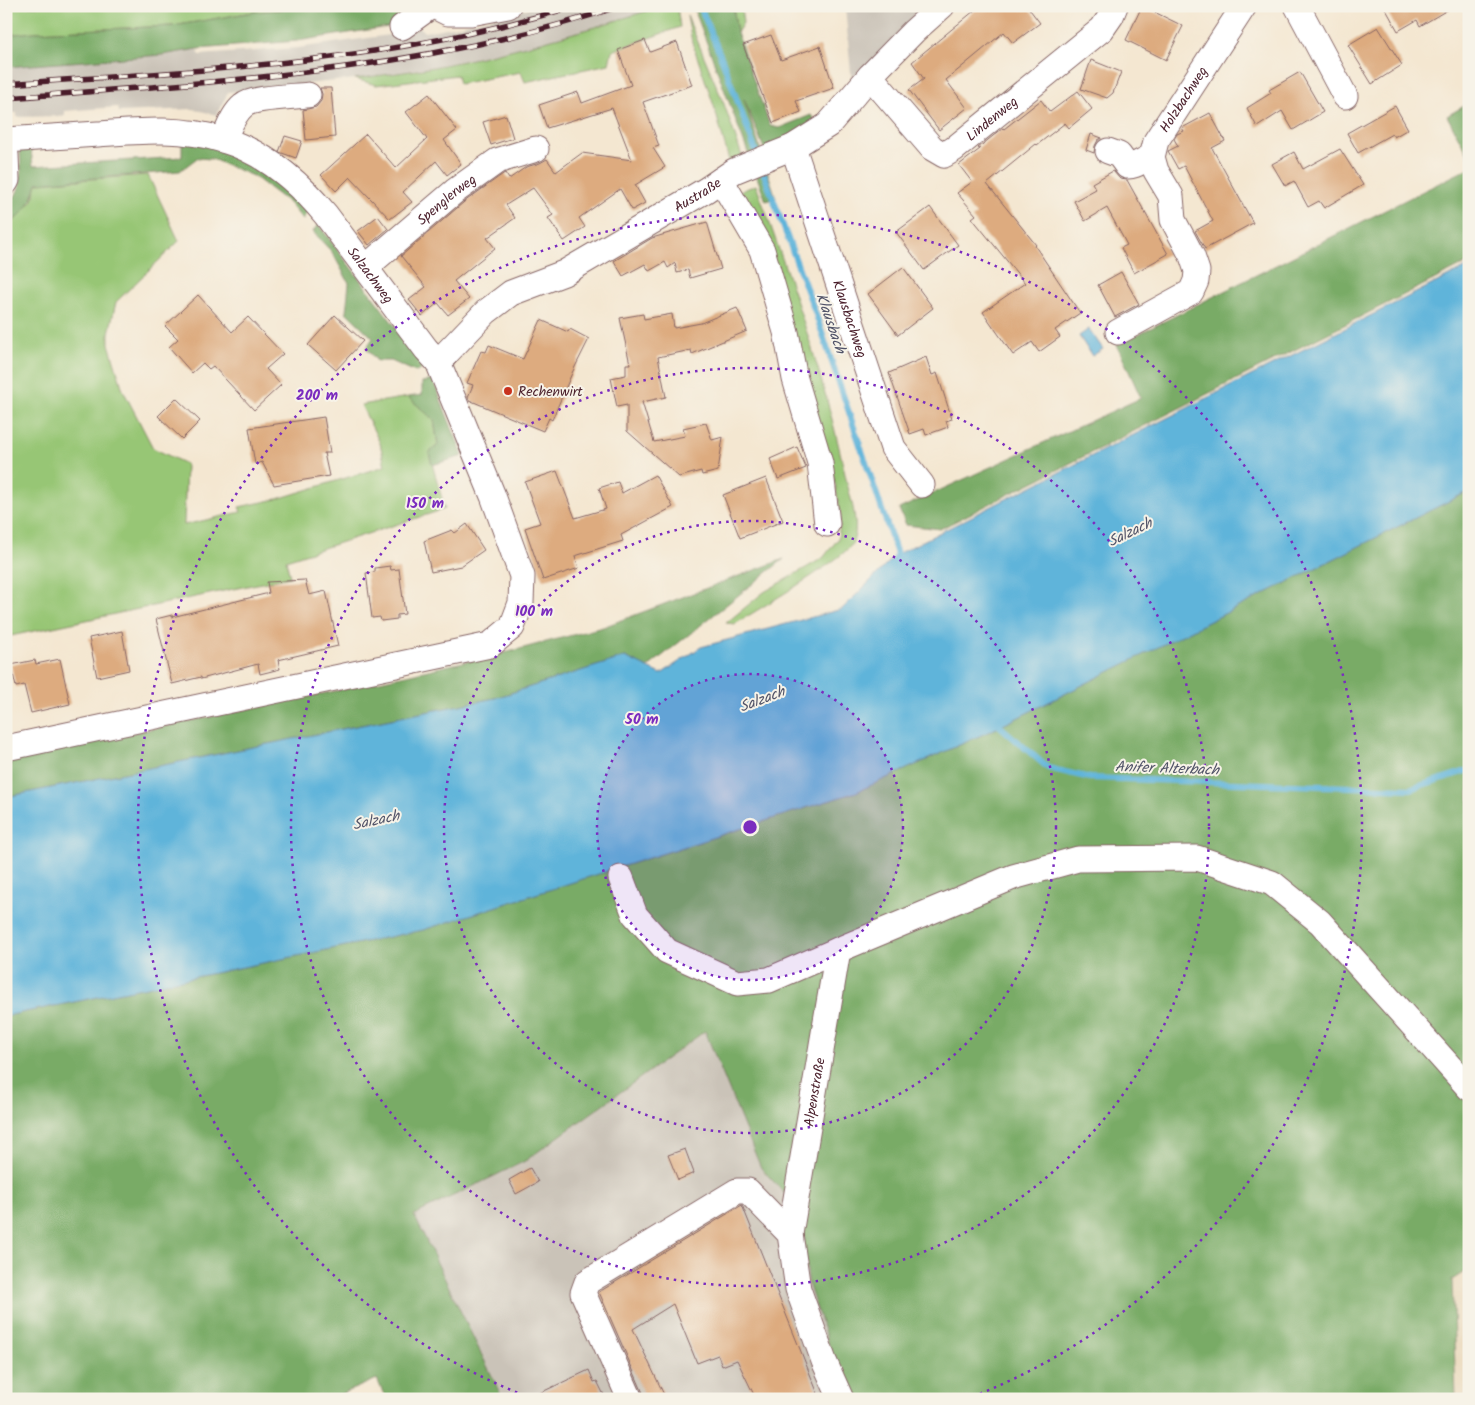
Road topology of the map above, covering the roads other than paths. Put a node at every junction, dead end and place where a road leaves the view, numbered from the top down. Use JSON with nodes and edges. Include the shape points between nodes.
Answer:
{"nodes":[{"id":1,"x":432,"y":6,"type":"edge"},
{"id":2,"x":508,"y":6,"type":"edge"},
{"id":3,"x":942,"y":6,"type":"edge"},
{"id":4,"x":1115,"y":6,"type":"edge"},
{"id":5,"x":1244,"y":6,"type":"edge"},
{"id":6,"x":1297,"y":6,"type":"edge"},
{"id":7,"x":402,"y":27,"type":"dead end"},
{"id":8,"x":870,"y":76,"type":"junction"},
{"id":9,"x":308,"y":96,"type":"dead end"},
{"id":10,"x":1345,"y":96,"type":"dead end"},
{"id":11,"x":6,"y":140,"type":"edge"},
{"id":12,"x":223,"y":140,"type":"junction"},
{"id":13,"x":789,"y":148,"type":"junction"},
{"id":14,"x":536,"y":149,"type":"dead end"},
{"id":15,"x":1108,"y":151,"type":"dead end"},
{"id":16,"x":6,"y":154,"type":"edge"},
{"id":17,"x":1152,"y":157,"type":"junction"},
{"id":18,"x":727,"y":175,"type":"junction"},
{"id":19,"x":6,"y":182,"type":"edge"},
{"id":20,"x":366,"y":267,"type":"junction"},
{"id":21,"x":1118,"y":332,"type":"dead end"},
{"id":22,"x":438,"y":362,"type":"junction"},
{"id":23,"x":922,"y":485,"type":"dead end"},
{"id":24,"x":827,"y":524,"type":"dead end"},
{"id":25,"x":6,"y":748,"type":"edge"},
{"id":26,"x":621,"y":878,"type":"dead end"},
{"id":27,"x":838,"y":950,"type":"junction"},
{"id":28,"x":1469,"y":1088,"type":"edge"},
{"id":29,"x":790,"y":1234,"type":"junction"},
{"id":30,"x":630,"y":1399,"type":"edge"},
{"id":31,"x":841,"y":1399,"type":"edge"}],
"edges":[{"from":1,"to":2,"type":"street","via":[[448,12],[471,14]]},
{"from":1,"to":7,"type":"street"},
{"from":3,"to":8,"type":"street","name":"Austraße"},
{"from":4,"to":8,"type":"street","name":"Lindenweg","via":[[1102,29],[944,156],[932,148]]},
{"from":5,"to":17,"type":"street","name":"Holzbachweg","via":[[1156,141]]},
{"from":6,"to":10,"type":"street"},
{"from":8,"to":13,"type":"street","name":"Austraße","via":[[828,125]]},
{"from":9,"to":12,"type":"street","via":[[254,101],[244,105]]},
{"from":11,"to":12,"type":"street","name":"Salzachweg","via":[[169,131]]},
{"from":12,"to":20,"type":"street","name":"Salzachweg","via":[[271,162],[289,177],[318,205]]},
{"from":13,"to":18,"type":"street","name":"Austraße"},
{"from":13,"to":23,"type":"street","name":"Klausbachweg","via":[[893,448]]},
{"from":14,"to":20,"type":"street","name":"Spenglerweg","via":[[497,161],[455,191]]},
{"from":15,"to":17,"type":"street","via":[[1120,156],[1127,166]]},
{"from":16,"to":19,"type":"street"},
{"from":17,"to":21,"type":"street","via":[[1171,196],[1173,220],[1192,256],[1197,271],[1196,281],[1191,292]]},
{"from":18,"to":22,"type":"street","name":"Austraße","via":[[564,273],[511,293],[486,312]]},
{"from":18,"to":24,"type":"street","via":[[762,250],[786,332],[795,379],[820,463]]},
{"from":20,"to":22,"type":"street","name":"Salzachweg"},
{"from":22,"to":25,"type":"street","name":"Salzachweg","via":[[522,576],[521,603],[512,627],[490,645]]},
{"from":26,"to":27,"type":"street","via":[[635,915],[667,951],[737,983],[769,980]]},
{"from":27,"to":28,"type":"street","via":[[1013,877],[1078,859],[1197,858],[1272,883],[1320,922]]},
{"from":27,"to":29,"type":"street","name":"Alpenstraße"},
{"from":29,"to":30,"type":"street","via":[[748,1191],[737,1191],[587,1282],[583,1293]]},
{"from":29,"to":31,"type":"street","name":"Alpenstraße","via":[[798,1289]]}]}
